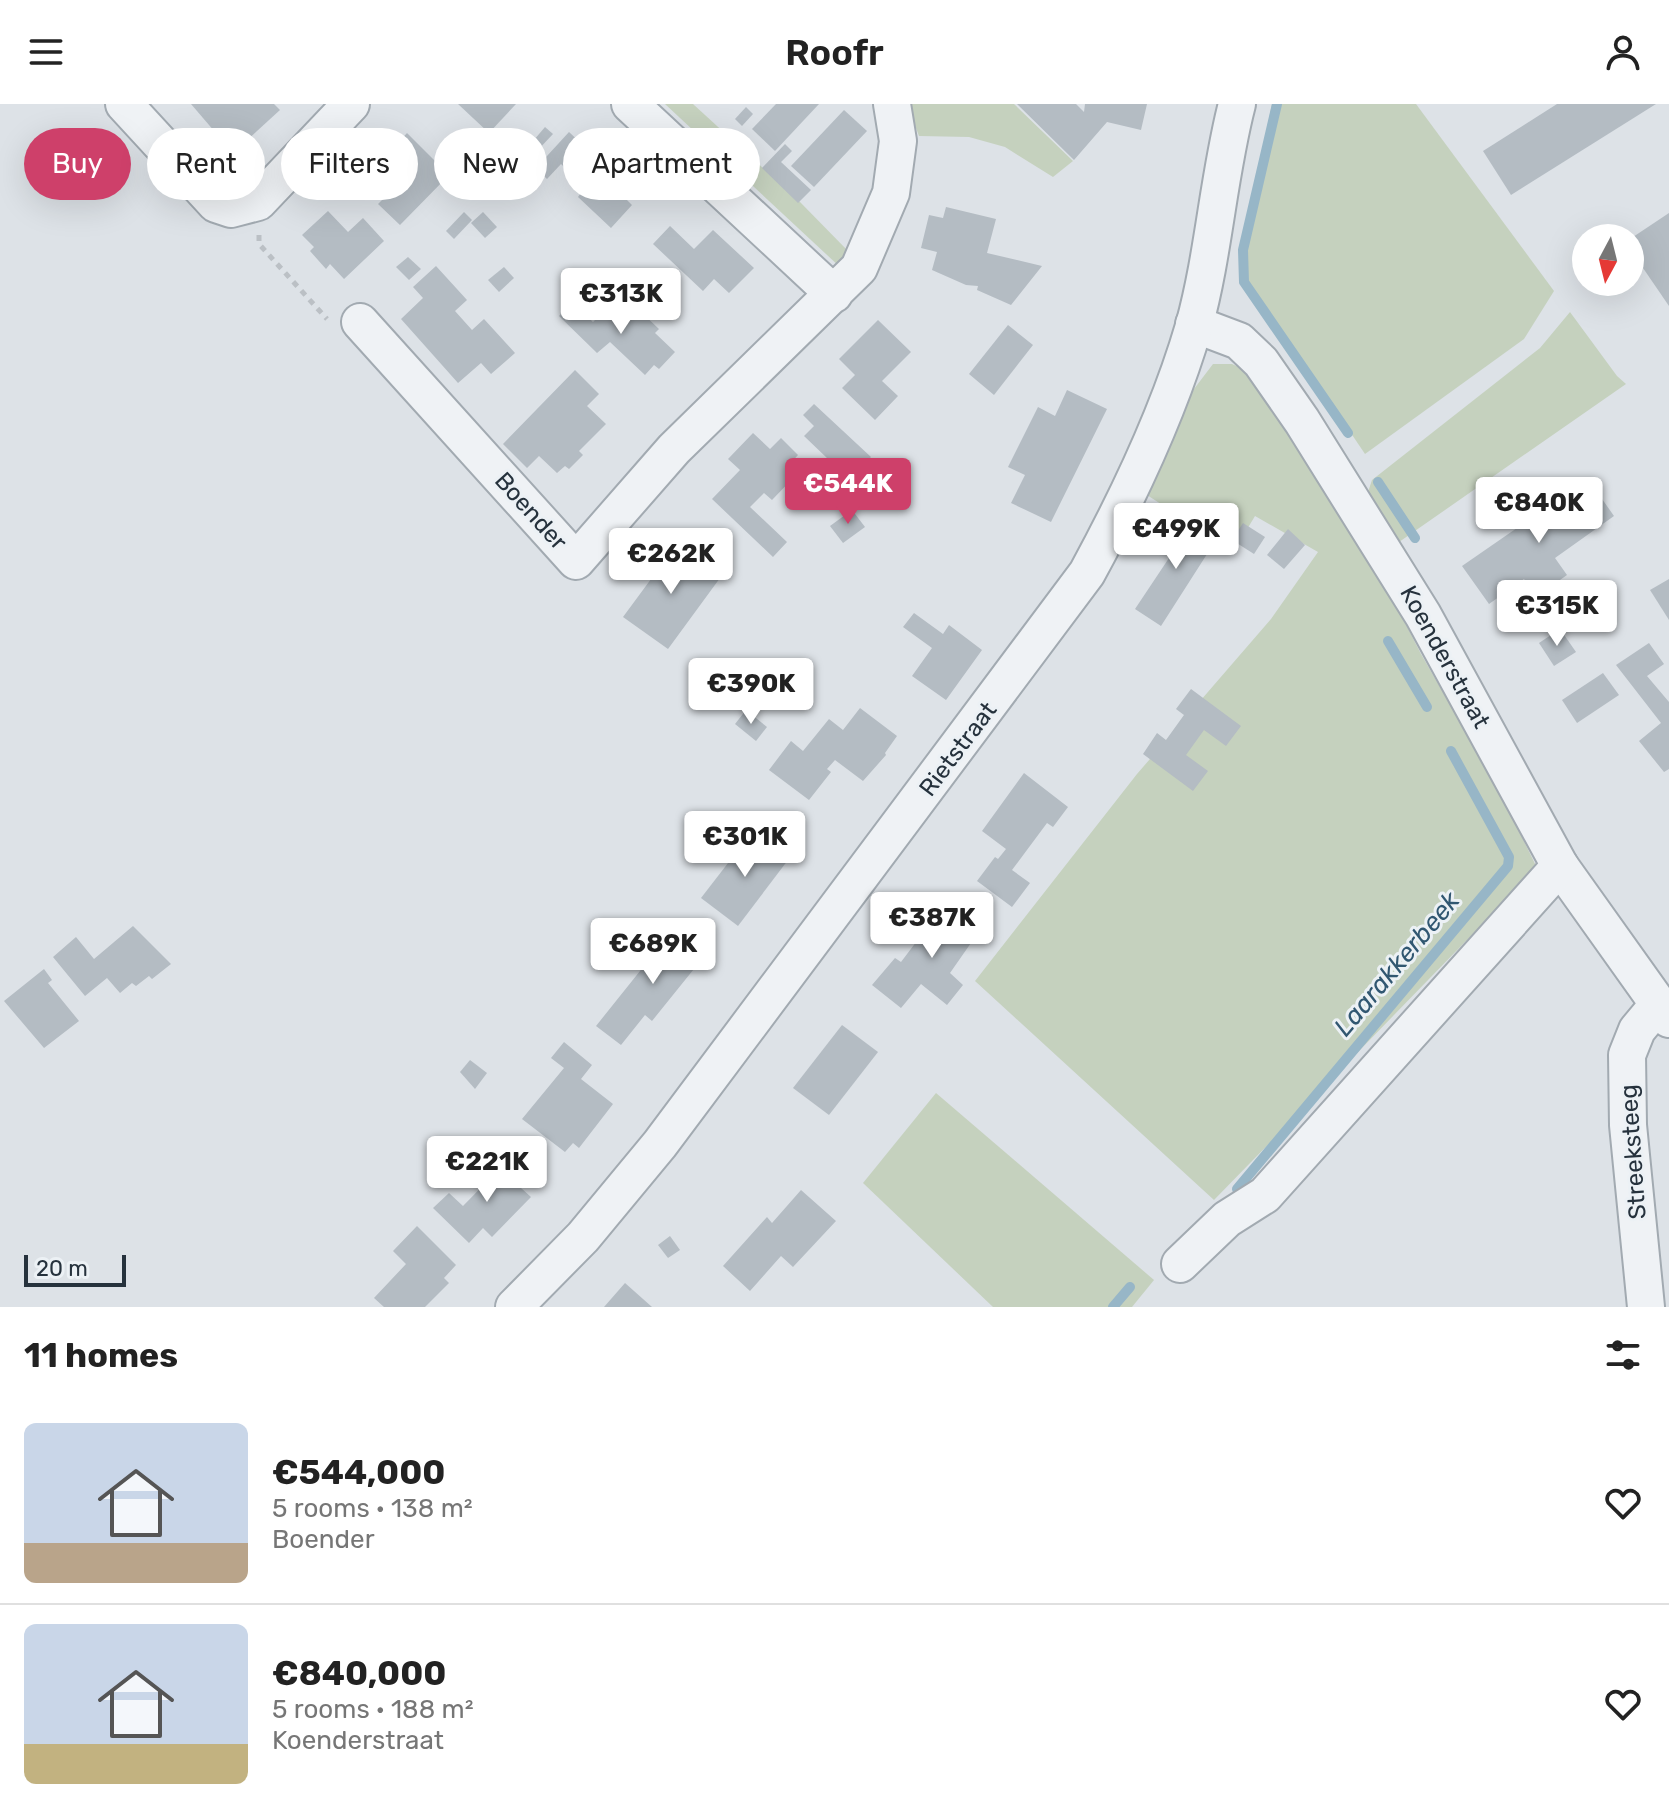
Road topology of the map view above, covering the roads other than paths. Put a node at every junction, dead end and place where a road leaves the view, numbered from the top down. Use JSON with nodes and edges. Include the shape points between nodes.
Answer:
{"nodes":[{"id":1,"x":124,"y":104,"type":"edge"},
{"id":2,"x":351,"y":104,"type":"edge"},
{"id":3,"x":630,"y":104,"type":"edge"},
{"id":4,"x":892,"y":104,"type":"edge"},
{"id":5,"x":1237,"y":104,"type":"edge"},
{"id":6,"x":834,"y":294,"type":"junction"},
{"id":7,"x":360,"y":322,"type":"road end"},
{"id":8,"x":1194,"y":324,"type":"junction"},
{"id":9,"x":1560,"y":866,"type":"junction"},
{"id":10,"x":1663,"y":1012,"type":"edge"},
{"id":11,"x":1180,"y":1264,"type":"dead end"},
{"id":12,"x":514,"y":1307,"type":"edge"},
{"id":13,"x":1646,"y":1307,"type":"edge"}],
"edges":[{"from":1,"to":2,"type":"street","via":[[216,204],[245,205]]},
{"from":3,"to":6,"type":"street"},
{"from":4,"to":6,"type":"street","name":"Boender","via":[[898,141],[891,193],[859,268]]},
{"from":5,"to":8,"type":"street","name":"Rietstraat"},
{"from":6,"to":7,"type":"street","name":"Boender","via":[[674,449],[576,561]]},
{"from":8,"to":9,"type":"street","name":"Koenderstraat","via":[[1239,341],[1261,362],[1302,421],[1423,615]]},
{"from":8,"to":12,"type":"street","name":"Rietstraat","via":[[1125,502],[1087,573],[660,1144],[583,1237]]},
{"from":9,"to":10,"type":"street","name":"Koenderstraat"},
{"from":9,"to":11,"type":"street","via":[[1265,1195],[1227,1219]]},
{"from":10,"to":13,"type":"street","name":"Streeksteeg","via":[[1637,1030],[1627,1055],[1628,1125]]}]}
